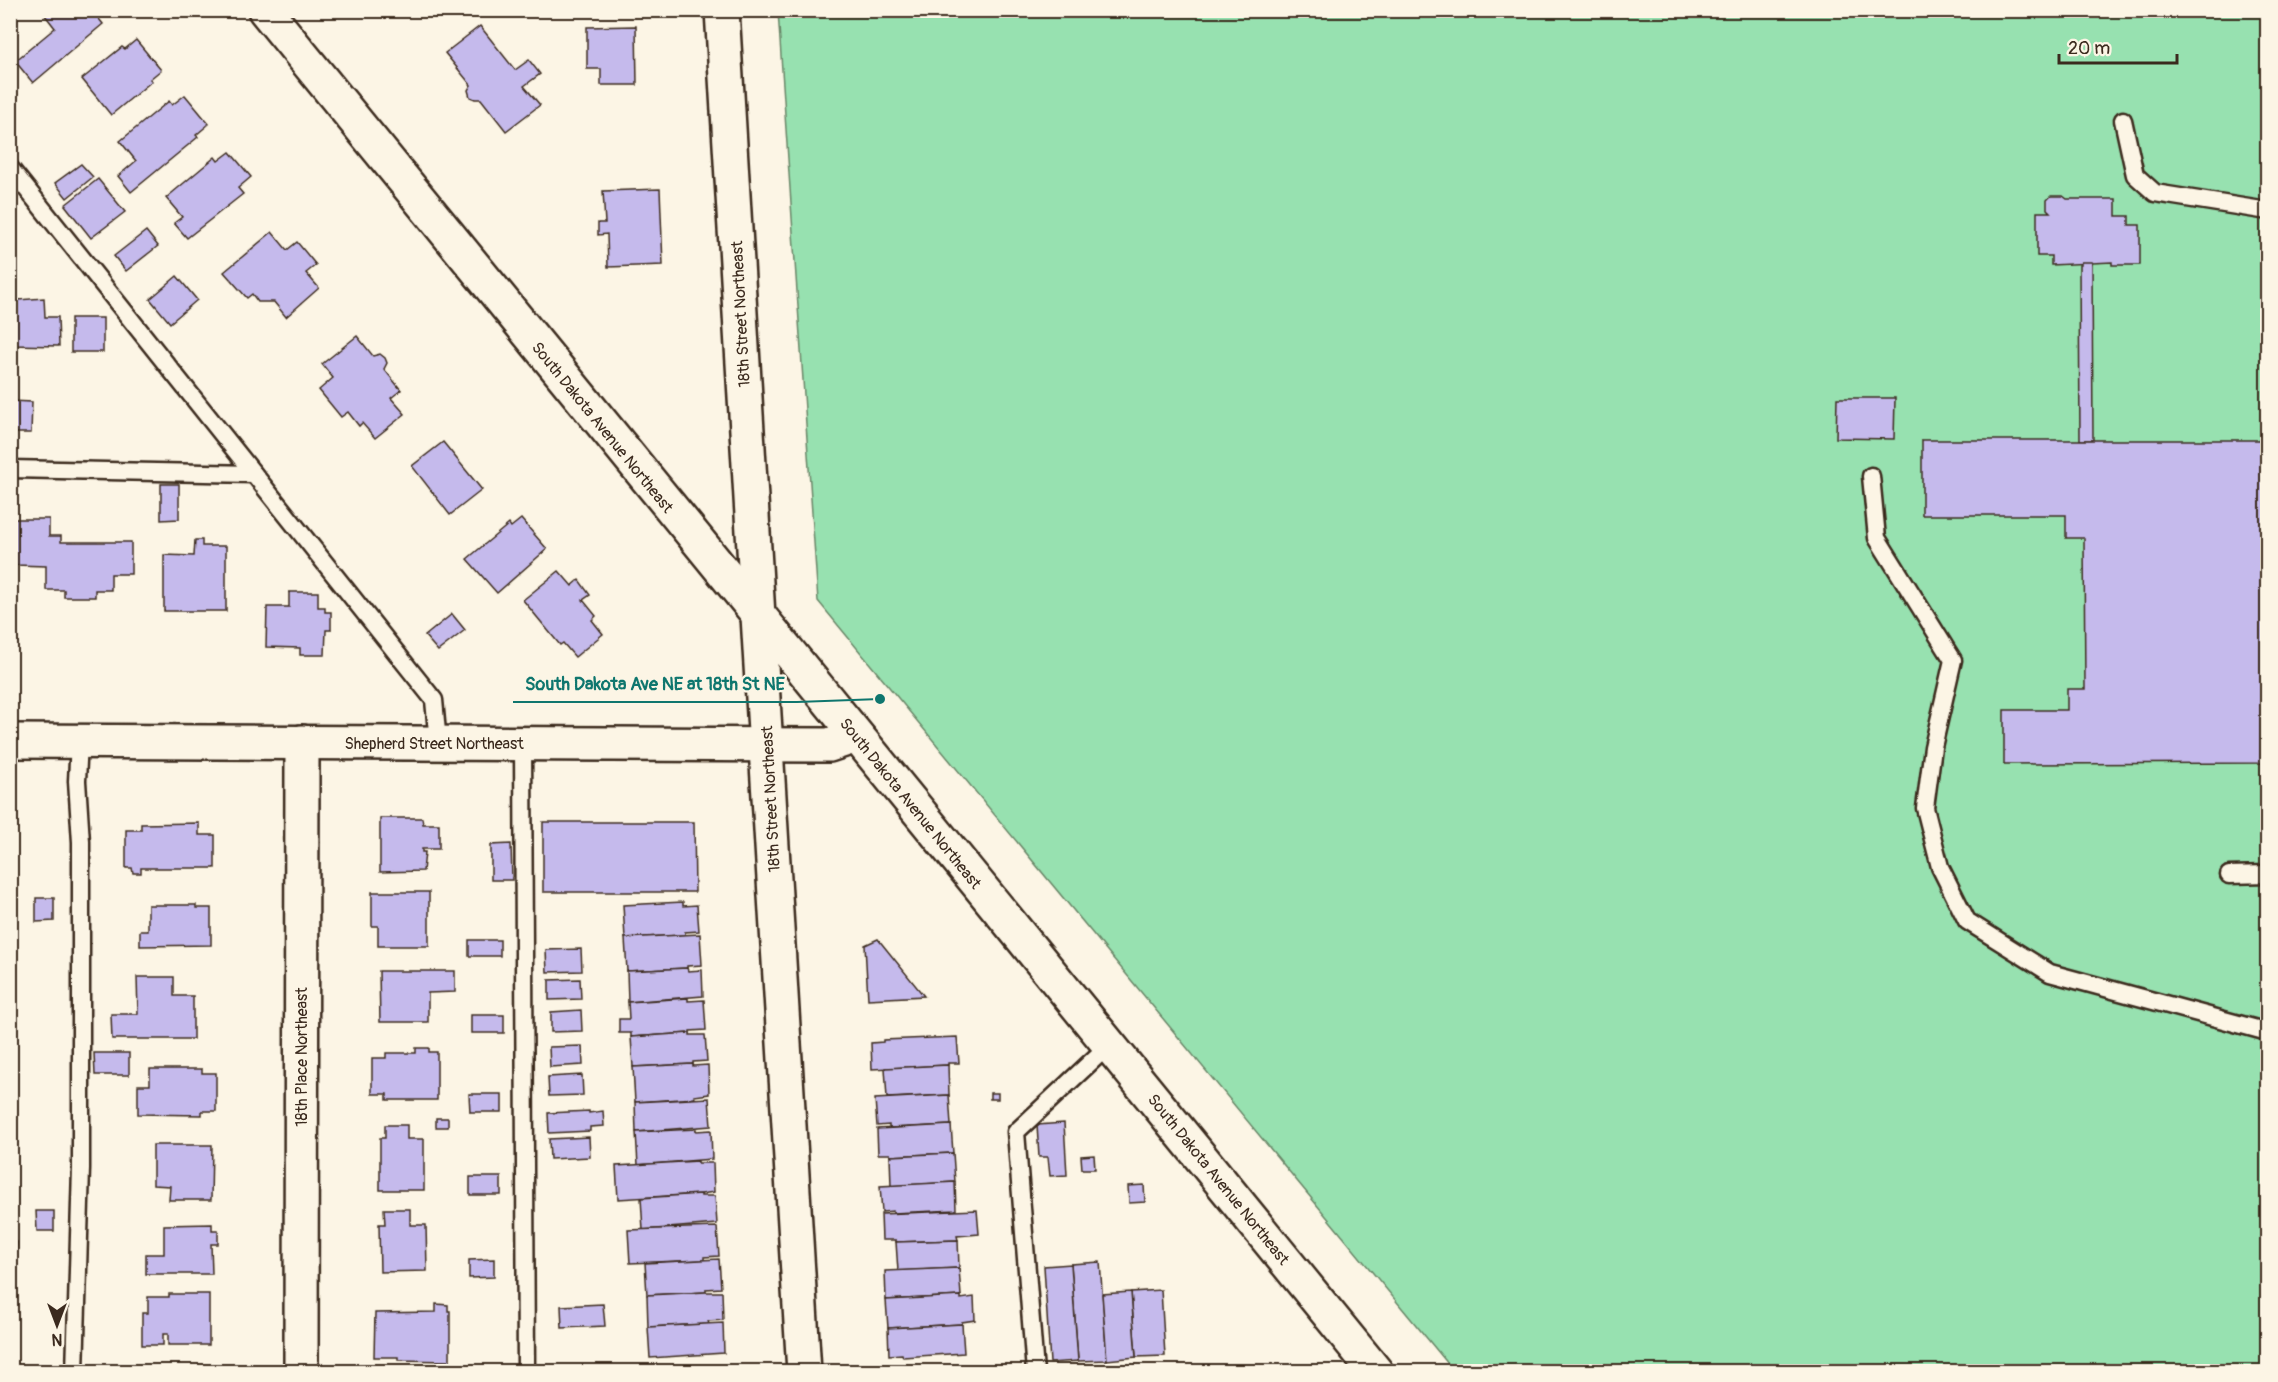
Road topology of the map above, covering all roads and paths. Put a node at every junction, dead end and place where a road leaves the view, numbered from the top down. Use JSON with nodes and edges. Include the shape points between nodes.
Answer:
{"nodes":[{"id":1,"x":265,"y":10,"type":"edge"},
{"id":2,"x":722,"y":10,"type":"edge"},
{"id":3,"x":2123,"y":120,"type":"dead end"},
{"id":4,"x":10,"y":168,"type":"edge"},
{"id":5,"x":2268,"y":211,"type":"edge"},
{"id":6,"x":10,"y":470,"type":"edge"},
{"id":7,"x":254,"y":474,"type":"junction"},
{"id":8,"x":1871,"y":476,"type":"dead end"},
{"id":9,"x":758,"y":616,"type":"junction"},
{"id":10,"x":856,"y":736,"type":"junction"},
{"id":11,"x":10,"y":741,"type":"edge"},
{"id":12,"x":79,"y":741,"type":"junction"},
{"id":13,"x":302,"y":742,"type":"junction"},
{"id":14,"x":438,"y":743,"type":"junction"},
{"id":15,"x":523,"y":743,"type":"junction"},
{"id":16,"x":767,"y":745,"type":"junction"},
{"id":17,"x":2268,"y":874,"type":"edge"},
{"id":18,"x":2229,"y":875,"type":"dead end"},
{"id":19,"x":2268,"y":1032,"type":"edge"},
{"id":20,"x":1109,"y":1045,"type":"junction"},
{"id":21,"x":75,"y":1371,"type":"edge"},
{"id":22,"x":301,"y":1371,"type":"edge"},
{"id":23,"x":526,"y":1371,"type":"edge"},
{"id":24,"x":804,"y":1371,"type":"edge"},
{"id":25,"x":1035,"y":1371,"type":"edge"},
{"id":26,"x":1376,"y":1371,"type":"edge"}],
"edges":[{"from":1,"to":9,"type":"main road","name":"South Dakota Avenue Northeast"},
{"from":2,"to":9,"type":"main road","name":"18th Street Northeast"},
{"from":3,"to":5,"type":"lane","via":[[2135,175],[2155,193]]},
{"from":4,"to":7,"type":"lane"},
{"from":6,"to":7,"type":"lane"},
{"from":7,"to":14,"type":"lane","via":[[434,700]]},
{"from":8,"to":19,"type":"lane","via":[[1877,538],[1953,660],[1933,747],[1925,808],[1940,867],[1967,921],[2050,973]]},
{"from":9,"to":10,"type":"main road","name":"South Dakota Avenue Northeast"},
{"from":9,"to":16,"type":"main road","name":"18th Street Northeast"},
{"from":10,"to":16,"type":"main road","name":"Shepherd Street Northeast","via":[[829,745]]},
{"from":10,"to":20,"type":"main road","name":"South Dakota Avenue Northeast"},
{"from":11,"to":12,"type":"main road","name":"Shepherd Street Northeast"},
{"from":12,"to":13,"type":"main road","name":"Shepherd Street Northeast"},
{"from":12,"to":21,"type":"lane","via":[[81,1168]]},
{"from":13,"to":14,"type":"main road","name":"Shepherd Street Northeast"},
{"from":13,"to":22,"type":"main road","name":"18th Place Northeast"},
{"from":14,"to":15,"type":"main road","name":"Shepherd Street Northeast"},
{"from":15,"to":16,"type":"main road","name":"Shepherd Street Northeast"},
{"from":15,"to":23,"type":"lane"},
{"from":16,"to":24,"type":"main road","name":"18th Street Northeast"},
{"from":17,"to":18,"type":"lane"},
{"from":20,"to":25,"type":"lane","via":[[1016,1132]]},
{"from":20,"to":26,"type":"main road","name":"South Dakota Avenue Northeast"}]}
